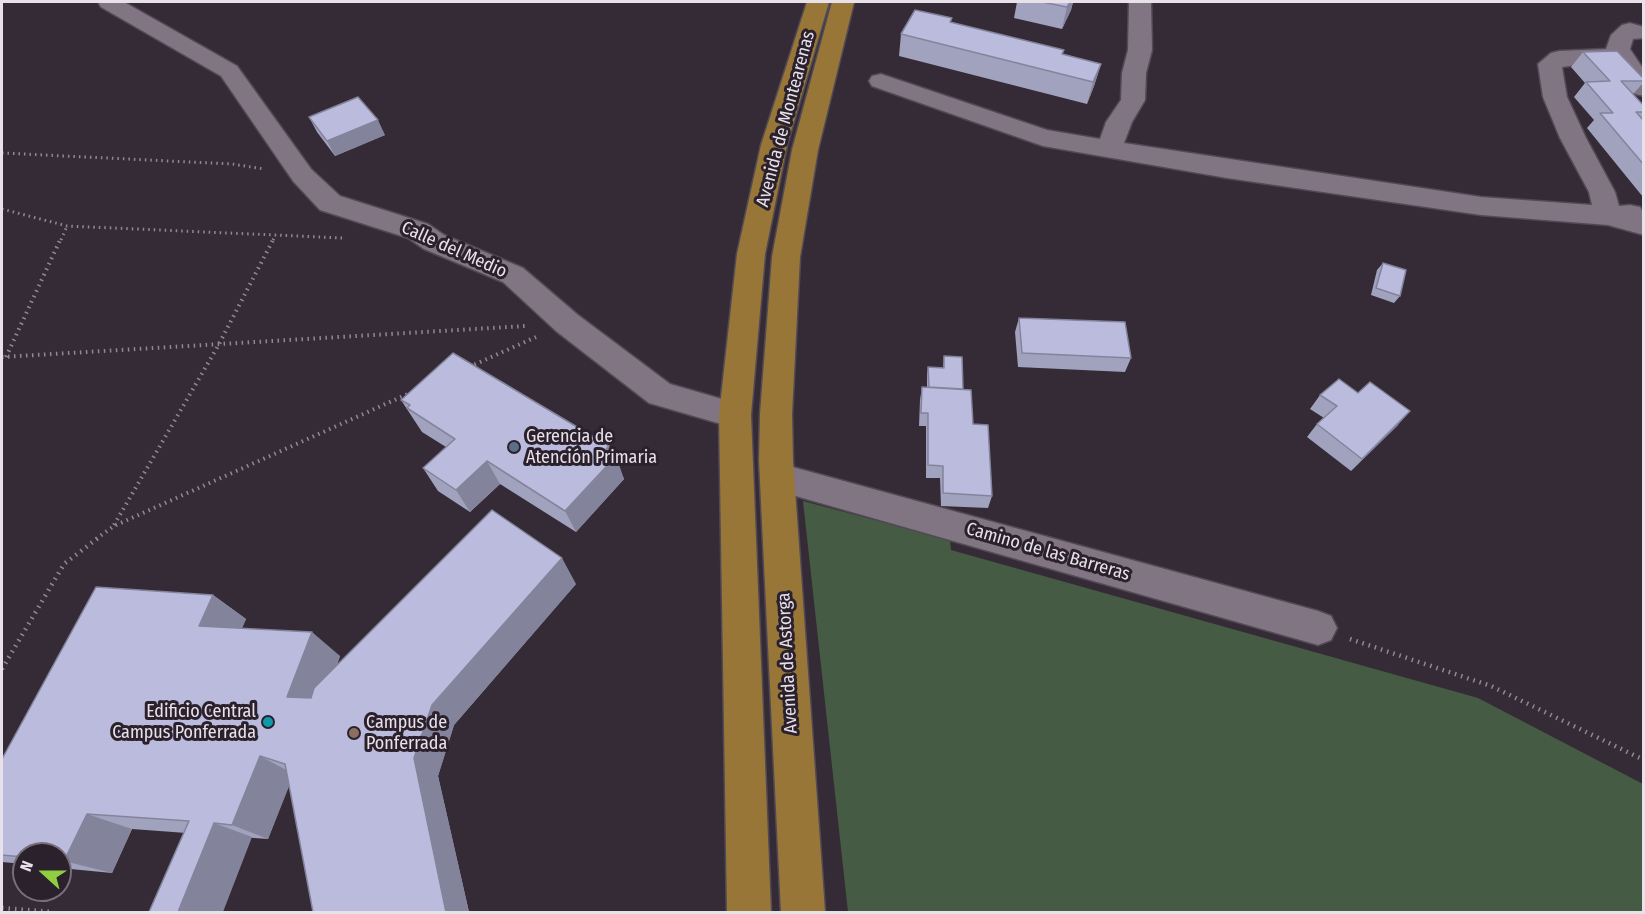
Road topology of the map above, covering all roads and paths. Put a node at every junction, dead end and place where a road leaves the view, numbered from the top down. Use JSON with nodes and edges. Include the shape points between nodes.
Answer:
{"nodes":[{"id":1,"x":109,"y":2,"type":"edge"},
{"id":2,"x":818,"y":2,"type":"edge"},
{"id":3,"x":843,"y":2,"type":"edge"},
{"id":4,"x":1140,"y":2,"type":"edge"},
{"id":5,"x":1637,"y":33,"type":"dead end"},
{"id":6,"x":1623,"y":58,"type":"junction"},
{"id":7,"x":880,"y":81,"type":"dead end"},
{"id":8,"x":1644,"y":89,"type":"edge"},
{"id":9,"x":1110,"y":148,"type":"junction"},
{"id":10,"x":2,"y":153,"type":"edge"},
{"id":11,"x":302,"y":175,"type":"junction"},
{"id":12,"x":2,"y":209,"type":"edge"},
{"id":13,"x":1644,"y":213,"type":"edge"},
{"id":14,"x":1608,"y":216,"type":"junction"},
{"id":15,"x":1644,"y":225,"type":"edge"},
{"id":16,"x":67,"y":226,"type":"junction"},
{"id":17,"x":276,"y":235,"type":"junction"},
{"id":18,"x":344,"y":238,"type":"dead end"},
{"id":19,"x":567,"y":323,"type":"junction"},
{"id":20,"x":218,"y":346,"type":"junction"},
{"id":21,"x":4,"y":357,"type":"edge"},
{"id":22,"x":459,"y":371,"type":"edge"},
{"id":23,"x":416,"y":391,"type":"edge"},
{"id":24,"x":776,"y":414,"type":"joint"},
{"id":25,"x":735,"y":415,"type":"junction"},
{"id":26,"x":778,"y":477,"type":"junction"},
{"id":27,"x":114,"y":526,"type":"junction"},
{"id":28,"x":1318,"y":628,"type":"joint"},
{"id":29,"x":2,"y":669,"type":"edge"},
{"id":30,"x":1644,"y":760,"type":"edge"},
{"id":31,"x":2,"y":908,"type":"edge"},
{"id":32,"x":53,"y":912,"type":"edge"},
{"id":33,"x":750,"y":912,"type":"edge"},
{"id":34,"x":803,"y":912,"type":"edge"}],
"edges":[{"from":1,"to":11,"type":"street","name":"Calle del Medio","via":[[229,71]]},
{"from":2,"to":25,"type":"main road","name":"Avenida de Montearenas","via":[[774,145],[751,254]]},
{"from":3,"to":24,"type":"main road","name":"Avenida de Montearenas","via":[[805,150],[786,257]]},
{"from":4,"to":9,"type":"street","via":[[1140,50],[1133,100],[1119,122]]},
{"from":5,"to":6,"type":"street","via":[[1630,30],[1623,35],[1618,49]]},
{"from":6,"to":8,"type":"street"},
{"from":6,"to":14,"type":"street","via":[[1559,58],[1550,64],[1555,97],[1602,192]]},
{"from":7,"to":9,"type":"street","via":[[1043,138]]},
{"from":9,"to":14,"type":"street","via":[[1481,206]]},
{"from":10,"to":11,"type":"path","via":[[232,164]]},
{"from":11,"to":19,"type":"street","name":"Calle del Medio","via":[[330,203],[418,231],[434,242],[513,275]]},
{"from":12,"to":16,"type":"path"},
{"from":13,"to":14,"type":"street"},
{"from":14,"to":15,"type":"street"},
{"from":16,"to":17,"type":"path"},
{"from":16,"to":21,"type":"path"},
{"from":17,"to":18,"type":"path"},
{"from":17,"to":20,"type":"path"},
{"from":19,"to":20,"type":"path"},
{"from":19,"to":22,"type":"path"},
{"from":19,"to":25,"type":"street","name":"Calle del Medio","via":[[660,394]]},
{"from":20,"to":21,"type":"path"},
{"from":20,"to":27,"type":"path"},
{"from":23,"to":27,"type":"path"},
{"from":24,"to":26,"type":"main road","name":"Avenida de Astorga"},
{"from":25,"to":33,"type":"main road"},
{"from":26,"to":28,"type":"street","name":"Camino de las Barreras"},
{"from":26,"to":34,"type":"main road","name":"Avenida de Astorga"},
{"from":27,"to":29,"type":"path","via":[[64,564]]},
{"from":28,"to":30,"type":"path","via":[[1491,686]]},
{"from":31,"to":32,"type":"path"}]}
